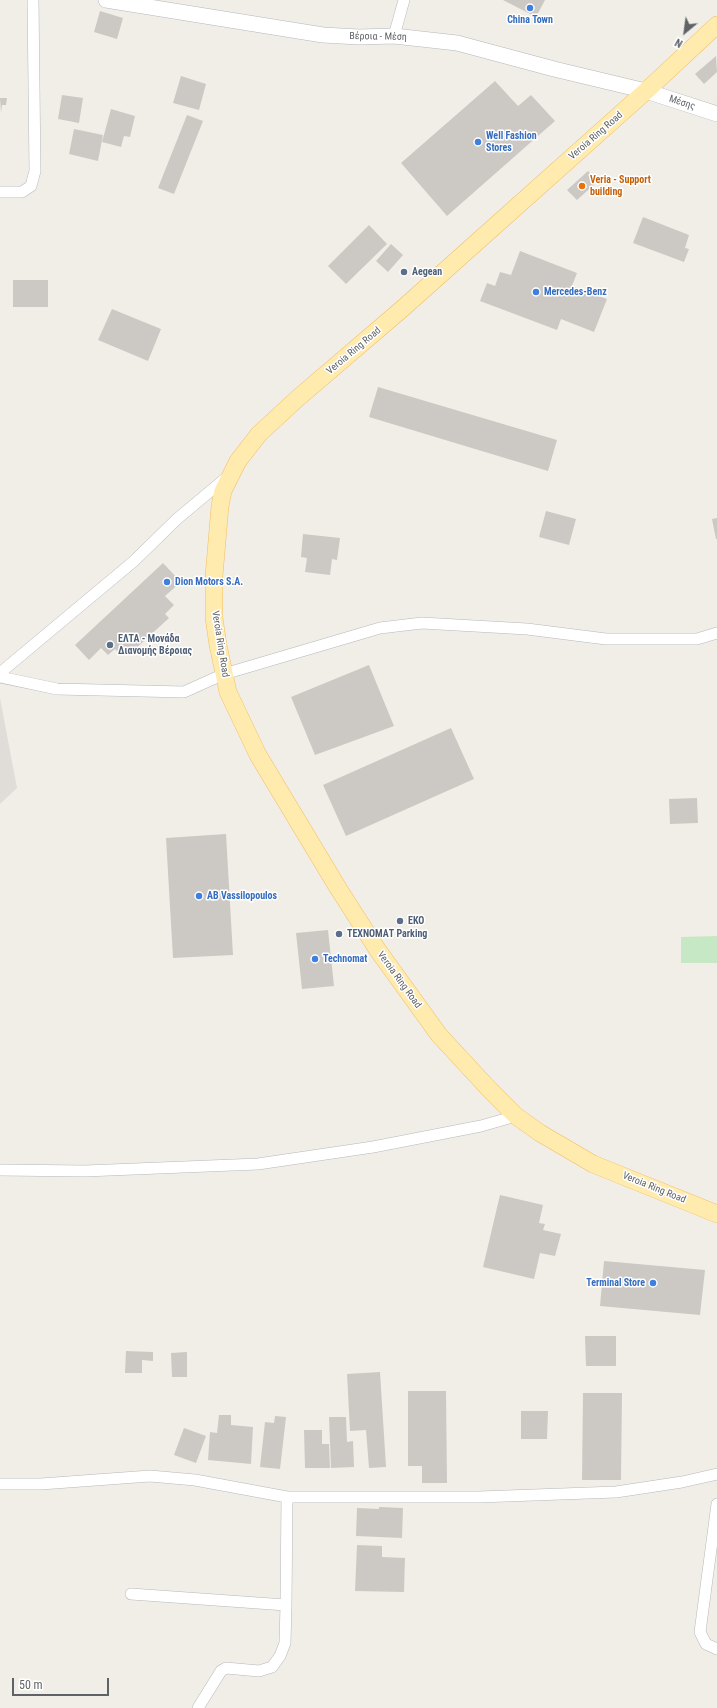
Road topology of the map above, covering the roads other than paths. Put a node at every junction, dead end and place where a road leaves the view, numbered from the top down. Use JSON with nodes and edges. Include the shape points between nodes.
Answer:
{"nodes":[{"id":1,"x":33,"y":0,"type":"edge"},
{"id":2,"x":106,"y":0,"type":"edge"},
{"id":3,"x":404,"y":0,"type":"edge"},
{"id":4,"x":717,"y":24,"type":"edge"},
{"id":5,"x":394,"y":36,"type":"junction"},
{"id":6,"x":646,"y":91,"type":"junction"},
{"id":7,"x":717,"y":114,"type":"edge"},
{"id":8,"x":0,"y":192,"type":"edge"},
{"id":9,"x":231,"y":473,"type":"junction"},
{"id":10,"x":717,"y":633,"type":"edge"},
{"id":11,"x":0,"y":673,"type":"edge"},
{"id":12,"x":224,"y":674,"type":"junction"},
{"id":13,"x":0,"y":677,"type":"edge"},
{"id":14,"x":516,"y":1116,"type":"junction"},
{"id":15,"x":0,"y":1170,"type":"edge"},
{"id":16,"x":717,"y":1214,"type":"edge"},
{"id":17,"x":717,"y":1474,"type":"edge"},
{"id":18,"x":0,"y":1484,"type":"edge"},
{"id":19,"x":287,"y":1497,"type":"junction"},
{"id":20,"x":717,"y":1504,"type":"edge"},
{"id":21,"x":131,"y":1594,"type":"dead end"},
{"id":22,"x":286,"y":1605,"type":"junction"},
{"id":23,"x":717,"y":1649,"type":"edge"},
{"id":24,"x":198,"y":1708,"type":"edge"}],
"edges":[{"from":1,"to":8,"type":"street","via":[[34,171],[31,186],[22,192]]},
{"from":2,"to":5,"type":"street","name":"Βέροια - Μέση","via":[[323,36]]},
{"from":3,"to":5,"type":"street"},
{"from":4,"to":6,"type":"main road","name":"Verοia Ring Road"},
{"from":5,"to":6,"type":"street","name":"Βέροια - Μέση","via":[[457,43]]},
{"from":6,"to":7,"type":"street","name":"Μέσης"},
{"from":6,"to":9,"type":"main road","name":"Verοia Ring Road","via":[[287,408],[259,434]]},
{"from":9,"to":11,"type":"street","via":[[177,519],[134,561]]},
{"from":9,"to":12,"type":"main road","name":"Verοia Ring Road","via":[[220,506],[214,576],[214,618]]},
{"from":10,"to":12,"type":"street","via":[[697,639],[606,639],[527,629],[422,623],[380,628]]},
{"from":12,"to":13,"type":"street","via":[[184,692],[57,689]]},
{"from":12,"to":14,"type":"main road","name":"Verοia Ring Road","via":[[228,692],[258,755],[376,949],[439,1034]]},
{"from":14,"to":15,"type":"street","via":[[481,1126],[380,1145],[258,1164],[85,1171]]},
{"from":14,"to":16,"type":"main road","name":"Verοia Ring Road","via":[[593,1164]]},
{"from":17,"to":19,"type":"street","via":[[616,1492],[478,1497]]},
{"from":18,"to":19,"type":"street","via":[[41,1484],[150,1476],[195,1480]]},
{"from":19,"to":22,"type":"street"},
{"from":20,"to":23,"type":"street","via":[[700,1632],[706,1644]]},
{"from":21,"to":22,"type":"street"},
{"from":22,"to":24,"type":"street","via":[[285,1643],[272,1667],[259,1671],[226,1668],[221,1671]]}]}
